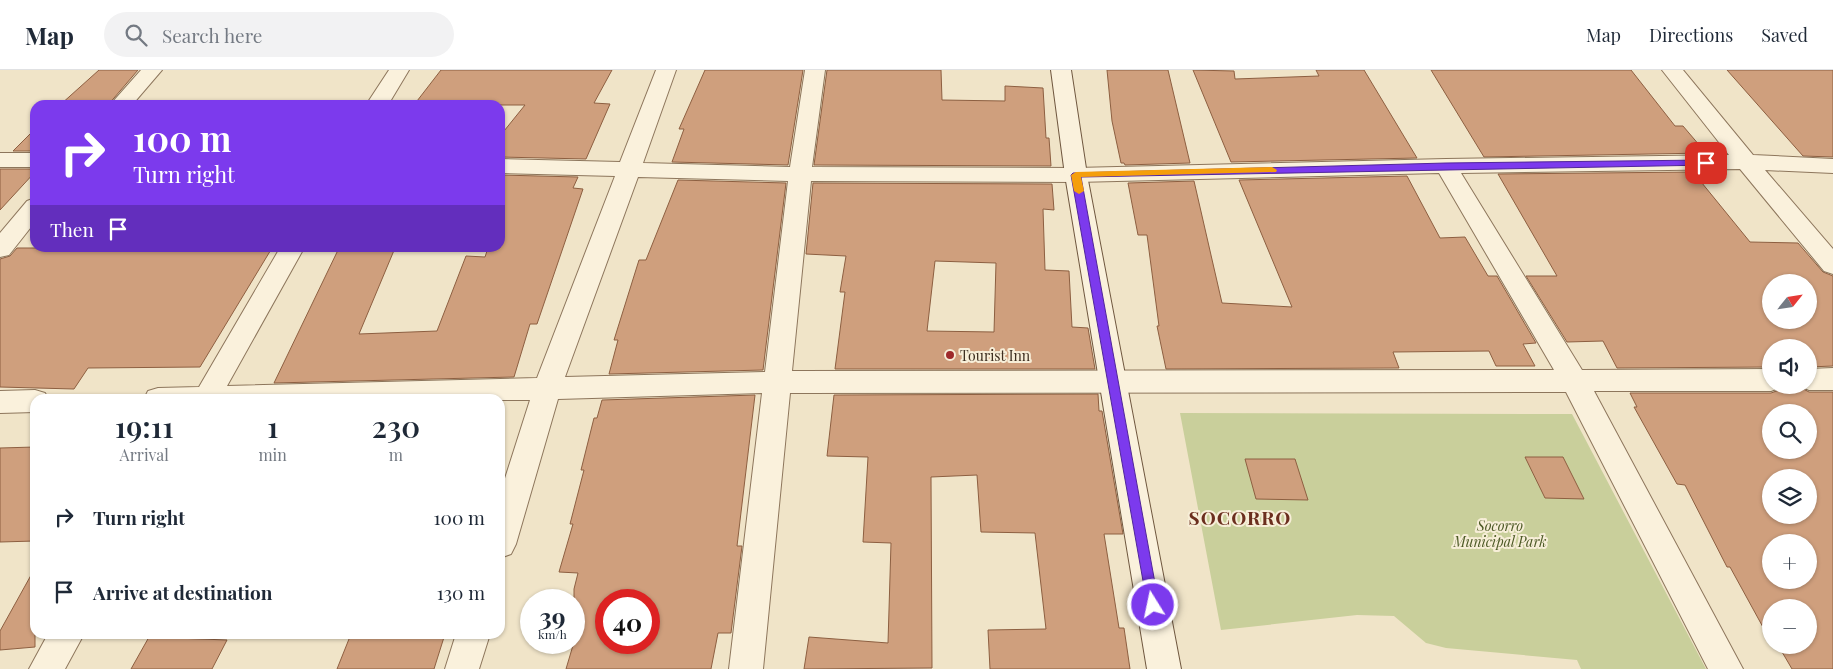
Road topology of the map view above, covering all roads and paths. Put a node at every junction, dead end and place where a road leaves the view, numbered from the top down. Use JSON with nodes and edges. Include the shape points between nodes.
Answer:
{"nodes":[{"id":1,"x":152,"y":70,"type":"edge"},
{"id":2,"x":399,"y":70,"type":"edge"},
{"id":3,"x":666,"y":70,"type":"edge"},
{"id":4,"x":815,"y":70,"type":"edge"},
{"id":5,"x":1061,"y":70,"type":"edge"},
{"id":6,"x":1672,"y":70,"type":"edge"},
{"id":7,"x":125,"y":100,"type":"edge"},
{"id":8,"x":380,"y":100,"type":"edge"},
{"id":9,"x":0,"y":160,"type":"edge"},
{"id":10,"x":30,"y":160,"type":"edge"},
{"id":11,"x":1746,"y":162,"type":"junction"},
{"id":12,"x":505,"y":166,"type":"edge"},
{"id":13,"x":1446,"y":166,"type":"junction"},
{"id":14,"x":1833,"y":166,"type":"edge"},
{"id":15,"x":629,"y":169,"type":"junction"},
{"id":16,"x":800,"y":174,"type":"junction"},
{"id":17,"x":1076,"y":175,"type":"junction"},
{"id":18,"x":30,"y":212,"type":"edge"},
{"id":19,"x":0,"y":249,"type":"edge"},
{"id":20,"x":290,"y":252,"type":"edge"},
{"id":21,"x":1833,"y":265,"type":"edge"},
{"id":22,"x":1573,"y":379,"type":"junction"},
{"id":23,"x":1817,"y":379,"type":"edge"},
{"id":24,"x":1833,"y":379,"type":"edge"},
{"id":25,"x":1762,"y":380,"type":"edge"},
{"id":26,"x":777,"y":382,"type":"junction"},
{"id":27,"x":1113,"y":383,"type":"junction"},
{"id":28,"x":547,"y":390,"type":"junction"},
{"id":29,"x":208,"y":394,"type":"edge"},
{"id":30,"x":376,"y":394,"type":"edge"},
{"id":31,"x":30,"y":401,"type":"edge"},
{"id":32,"x":0,"y":402,"type":"edge"},
{"id":33,"x":505,"y":528,"type":"edge"},
{"id":34,"x":64,"y":639,"type":"edge"},
{"id":35,"x":471,"y":639,"type":"edge"},
{"id":36,"x":46,"y":669,"type":"edge"},
{"id":37,"x":462,"y":669,"type":"edge"},
{"id":38,"x":746,"y":669,"type":"edge"},
{"id":39,"x":1164,"y":669,"type":"edge"},
{"id":40,"x":1726,"y":669,"type":"edge"}],
"edges":[{"from":1,"to":7,"type":"street"},
{"from":2,"to":8,"type":"street"},
{"from":3,"to":15,"type":"street"},
{"from":4,"to":16,"type":"street"},
{"from":5,"to":17,"type":"street"},
{"from":6,"to":11,"type":"street"},
{"from":9,"to":10,"type":"street"},
{"from":11,"to":13,"type":"street"},
{"from":11,"to":14,"type":"street"},
{"from":11,"to":21,"type":"street"},
{"from":12,"to":15,"type":"street"},
{"from":13,"to":17,"type":"street"},
{"from":13,"to":22,"type":"street"},
{"from":15,"to":16,"type":"street"},
{"from":15,"to":28,"type":"street"},
{"from":16,"to":17,"type":"street"},
{"from":16,"to":26,"type":"street"},
{"from":17,"to":27,"type":"street"},
{"from":18,"to":19,"type":"street"},
{"from":20,"to":29,"type":"street"},
{"from":22,"to":25,"type":"street"},
{"from":22,"to":27,"type":"street"},
{"from":22,"to":40,"type":"street"},
{"from":23,"to":24,"type":"street"},
{"from":26,"to":27,"type":"street"},
{"from":26,"to":28,"type":"street"},
{"from":26,"to":38,"type":"street"},
{"from":27,"to":39,"type":"street"},
{"from":28,"to":30,"type":"street"},
{"from":28,"to":33,"type":"street"},
{"from":31,"to":32,"type":"street"},
{"from":34,"to":36,"type":"street"},
{"from":35,"to":37,"type":"street"}]}
